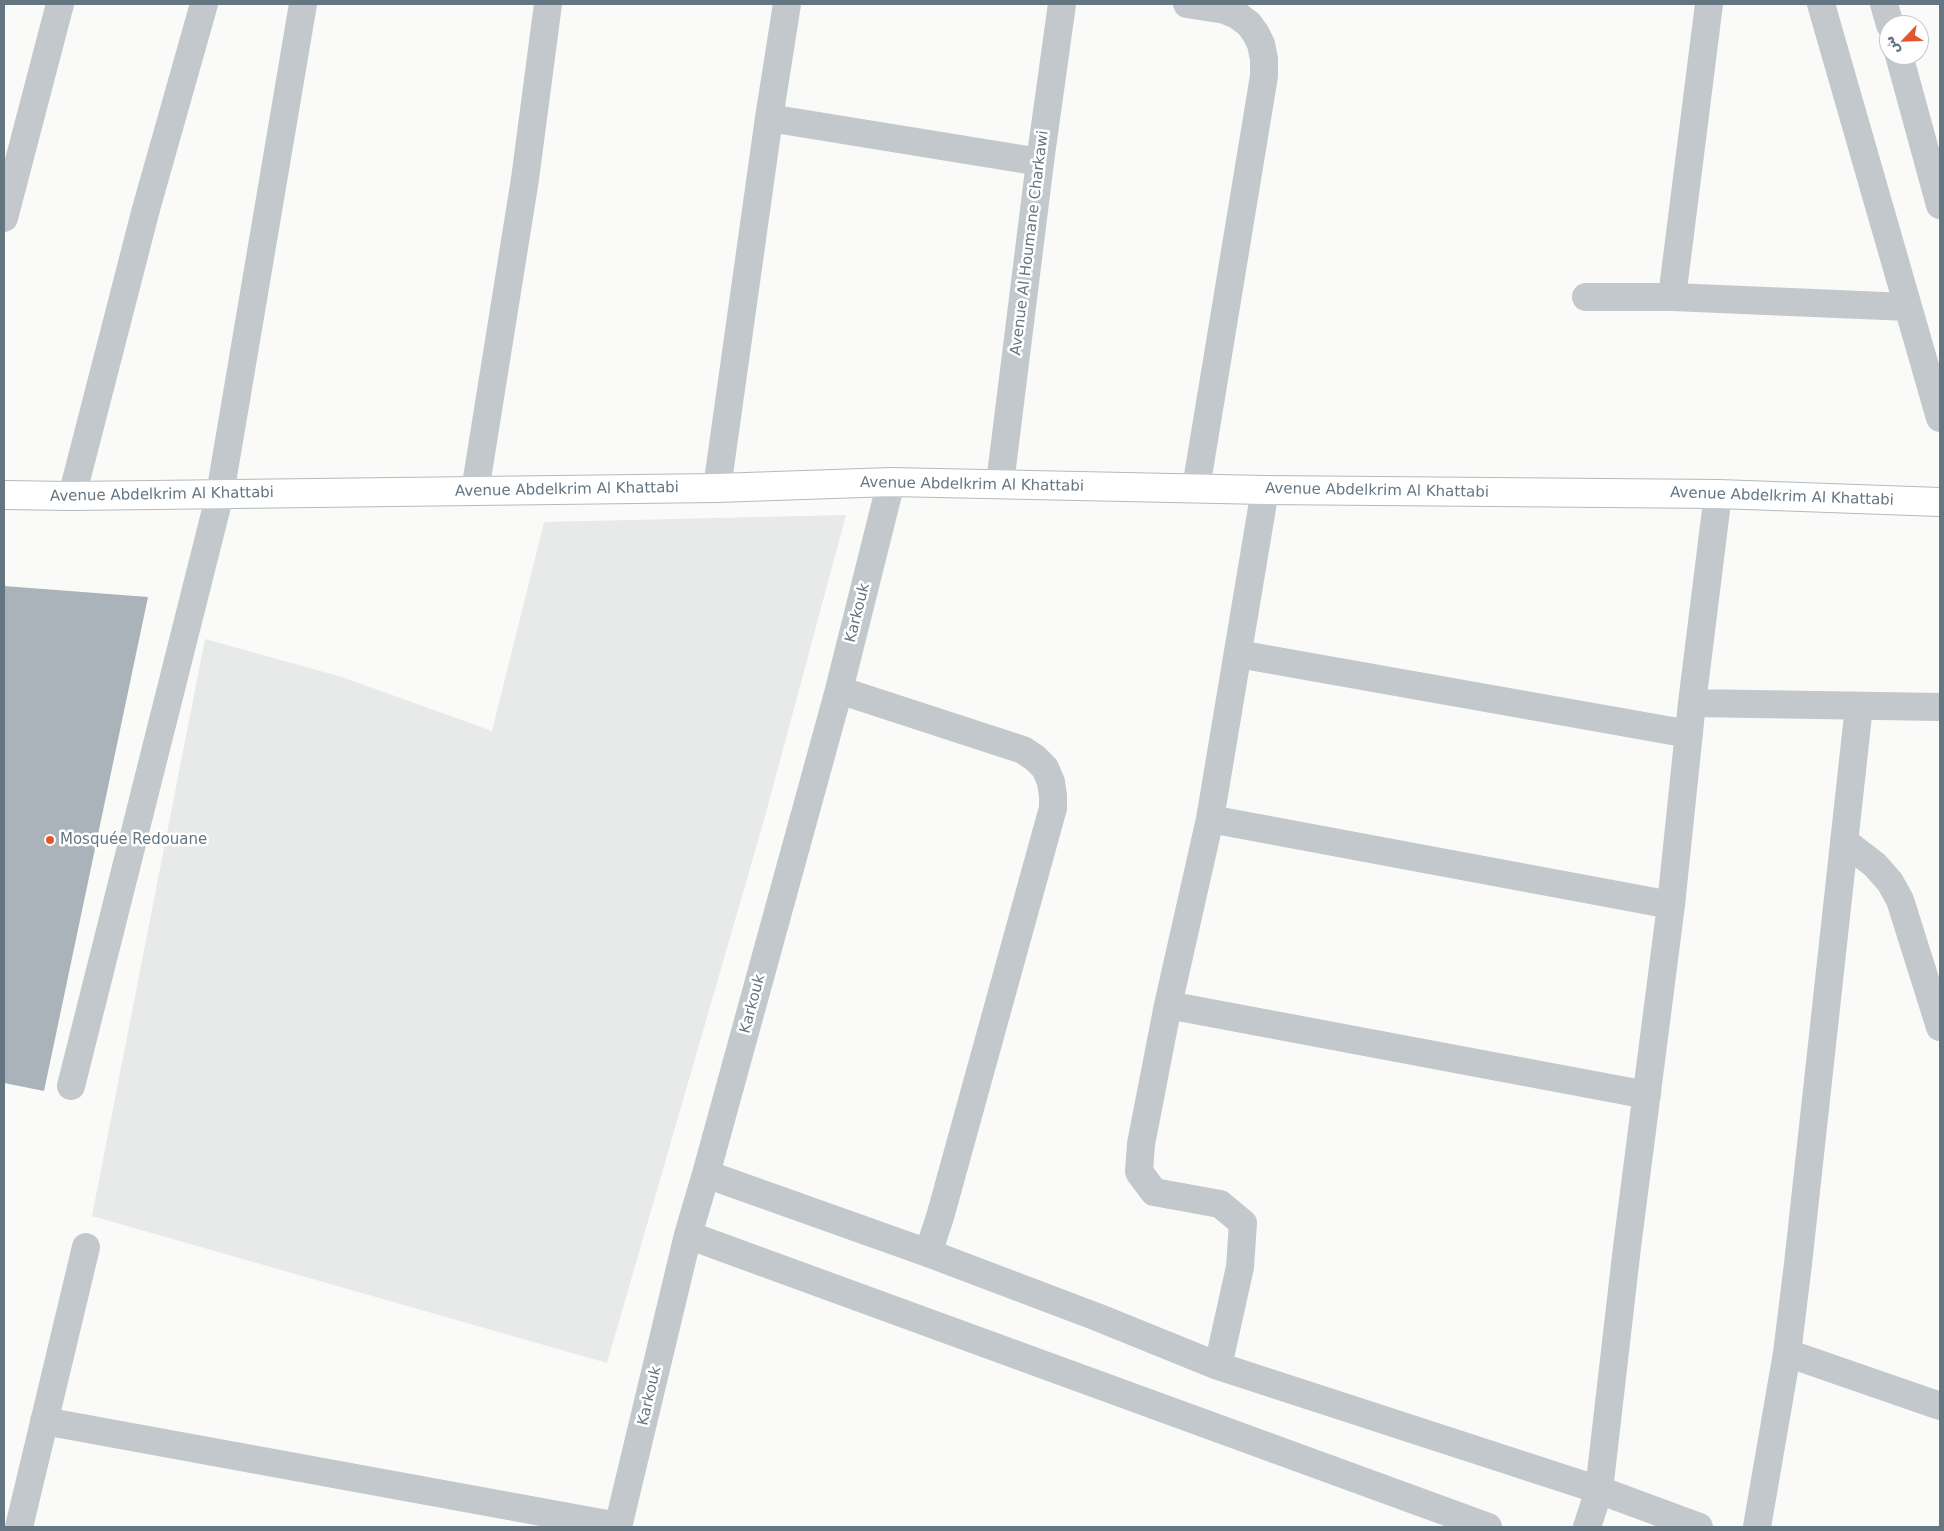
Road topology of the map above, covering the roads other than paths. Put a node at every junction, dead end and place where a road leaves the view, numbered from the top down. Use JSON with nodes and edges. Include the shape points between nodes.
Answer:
{"nodes":[{"id":1,"x":60,"y":4,"type":"edge"},
{"id":2,"x":204,"y":4,"type":"edge"},
{"id":3,"x":303,"y":4,"type":"edge"},
{"id":4,"x":548,"y":4,"type":"edge"},
{"id":5,"x":788,"y":4,"type":"edge"},
{"id":6,"x":1062,"y":4,"type":"edge"},
{"id":7,"x":1187,"y":4,"type":"edge"},
{"id":8,"x":1709,"y":4,"type":"edge"},
{"id":9,"x":1821,"y":4,"type":"edge"},
{"id":10,"x":1903,"y":65,"type":"edge"},
{"id":11,"x":769,"y":118,"type":"junction"},
{"id":12,"x":1932,"y":139,"type":"edge"},
{"id":13,"x":1040,"y":162,"type":"junction"},
{"id":14,"x":1940,"y":205,"type":"edge"},
{"id":15,"x":4,"y":218,"type":"edge"},
{"id":16,"x":1586,"y":297,"type":"dead end"},
{"id":17,"x":1672,"y":297,"type":"junction"},
{"id":18,"x":1908,"y":307,"type":"junction"},
{"id":19,"x":1940,"y":418,"type":"edge"},
{"id":20,"x":891,"y":482,"type":"junction"},
{"id":21,"x":1000,"y":483,"type":"junction"},
{"id":22,"x":717,"y":488,"type":"junction"},
{"id":23,"x":1196,"y":488,"type":"junction"},
{"id":24,"x":1265,"y":490,"type":"junction"},
{"id":25,"x":475,"y":491,"type":"junction"},
{"id":26,"x":220,"y":494,"type":"junction"},
{"id":27,"x":1718,"y":494,"type":"junction"},
{"id":28,"x":4,"y":496,"type":"edge"},
{"id":29,"x":72,"y":496,"type":"junction"},
{"id":30,"x":1940,"y":502,"type":"edge"},
{"id":31,"x":1238,"y":654,"type":"junction"},
{"id":32,"x":839,"y":690,"type":"junction"},
{"id":33,"x":1692,"y":703,"type":"junction"},
{"id":34,"x":1860,"y":706,"type":"junction"},
{"id":35,"x":1940,"y":707,"type":"edge"},
{"id":36,"x":1689,"y":734,"type":"junction"},
{"id":37,"x":1210,"y":819,"type":"junction"},
{"id":38,"x":1844,"y":841,"type":"junction"},
{"id":39,"x":1671,"y":906,"type":"junction"},
{"id":40,"x":1168,"y":1005,"type":"junction"},
{"id":41,"x":1940,"y":1027,"type":"edge"},
{"id":42,"x":71,"y":1086,"type":"dead end"},
{"id":43,"x":1647,"y":1095,"type":"junction"},
{"id":44,"x":706,"y":1174,"type":"junction"},
{"id":45,"x":688,"y":1235,"type":"junction"},
{"id":46,"x":86,"y":1247,"type":"dead end"},
{"id":47,"x":928,"y":1253,"type":"junction"},
{"id":48,"x":1787,"y":1354,"type":"junction"},
{"id":49,"x":1218,"y":1366,"type":"junction"},
{"id":50,"x":1940,"y":1406,"type":"edge"},
{"id":51,"x":44,"y":1421,"type":"junction"},
{"id":52,"x":1599,"y":1490,"type":"junction"},
{"id":53,"x":19,"y":1527,"type":"edge"},
{"id":54,"x":618,"y":1527,"type":"edge"},
{"id":55,"x":1488,"y":1527,"type":"edge"},
{"id":56,"x":1587,"y":1527,"type":"edge"},
{"id":57,"x":1699,"y":1527,"type":"edge"},
{"id":58,"x":1757,"y":1527,"type":"edge"}],
"edges":[{"from":1,"to":15,"type":"street"},
{"from":2,"to":29,"type":"street","via":[[146,209]]},
{"from":3,"to":26,"type":"street"},
{"from":4,"to":25,"type":"street","via":[[525,179]]},
{"from":5,"to":11,"type":"street"},
{"from":6,"to":13,"type":"street","name":"Avenue Al Houmane Charkawi"},
{"from":7,"to":23,"type":"street","via":[[1237,15],[1256,34],[1264,59],[1264,76]]},
{"from":8,"to":17,"type":"street"},
{"from":9,"to":18,"type":"street"},
{"from":10,"to":12,"type":"street"},
{"from":11,"to":13,"type":"street"},
{"from":11,"to":22,"type":"street"},
{"from":12,"to":14,"type":"street"},
{"from":13,"to":21,"type":"street","name":"Avenue Al Houmane Charkawi"},
{"from":16,"to":17,"type":"street"},
{"from":17,"to":18,"type":"street"},
{"from":18,"to":19,"type":"street"},
{"from":20,"to":21,"type":"main road","name":"Avenue Abdelkrim Al Khattabi"},
{"from":20,"to":22,"type":"main road","name":"Avenue Abdelkrim Al Khattabi"},
{"from":20,"to":32,"type":"street","name":"Karkouk"},
{"from":21,"to":23,"type":"main road","name":"Avenue Abdelkrim Al Khattabi"},
{"from":22,"to":25,"type":"main road","name":"Avenue Abdelkrim Al Khattabi"},
{"from":23,"to":24,"type":"main road","name":"Avenue Abdelkrim Al Khattabi"},
{"from":24,"to":27,"type":"main road","name":"Avenue Abdelkrim Al Khattabi"},
{"from":24,"to":31,"type":"street"},
{"from":25,"to":26,"type":"main road","name":"Avenue Abdelkrim Al Khattabi"},
{"from":26,"to":29,"type":"main road","name":"Avenue Abdelkrim Al Khattabi"},
{"from":26,"to":42,"type":"street"},
{"from":27,"to":30,"type":"main road","name":"Avenue Abdelkrim Al Khattabi"},
{"from":27,"to":33,"type":"street"},
{"from":28,"to":29,"type":"main road","name":"Avenue Abdelkrim Al Khattabi"},
{"from":31,"to":36,"type":"street"},
{"from":31,"to":37,"type":"street"},
{"from":32,"to":44,"type":"street","name":"Karkouk"},
{"from":32,"to":47,"type":"street","via":[[1023,750],[1044,768],[1054,796]]},
{"from":33,"to":34,"type":"street"},
{"from":33,"to":36,"type":"street"},
{"from":34,"to":35,"type":"street"},
{"from":34,"to":38,"type":"street"},
{"from":36,"to":39,"type":"street"},
{"from":37,"to":39,"type":"street"},
{"from":37,"to":40,"type":"street"},
{"from":38,"to":41,"type":"street","via":[[1875,865],[1900,900]]},
{"from":38,"to":48,"type":"street"},
{"from":39,"to":43,"type":"street"},
{"from":40,"to":43,"type":"street"},
{"from":40,"to":49,"type":"street","via":[[1139,1172],[1154,1192],[1220,1204],[1243,1223],[1240,1267]]},
{"from":43,"to":52,"type":"street"},
{"from":44,"to":45,"type":"street","name":"Karkouk"},
{"from":44,"to":47,"type":"street"},
{"from":45,"to":54,"type":"street","name":"Karkouk"},
{"from":45,"to":55,"type":"street"},
{"from":46,"to":51,"type":"street"},
{"from":47,"to":49,"type":"street"},
{"from":48,"to":50,"type":"street"},
{"from":48,"to":58,"type":"street"},
{"from":49,"to":52,"type":"street"},
{"from":51,"to":53,"type":"street"},
{"from":51,"to":54,"type":"street"},
{"from":52,"to":56,"type":"street"},
{"from":52,"to":57,"type":"street"}]}
